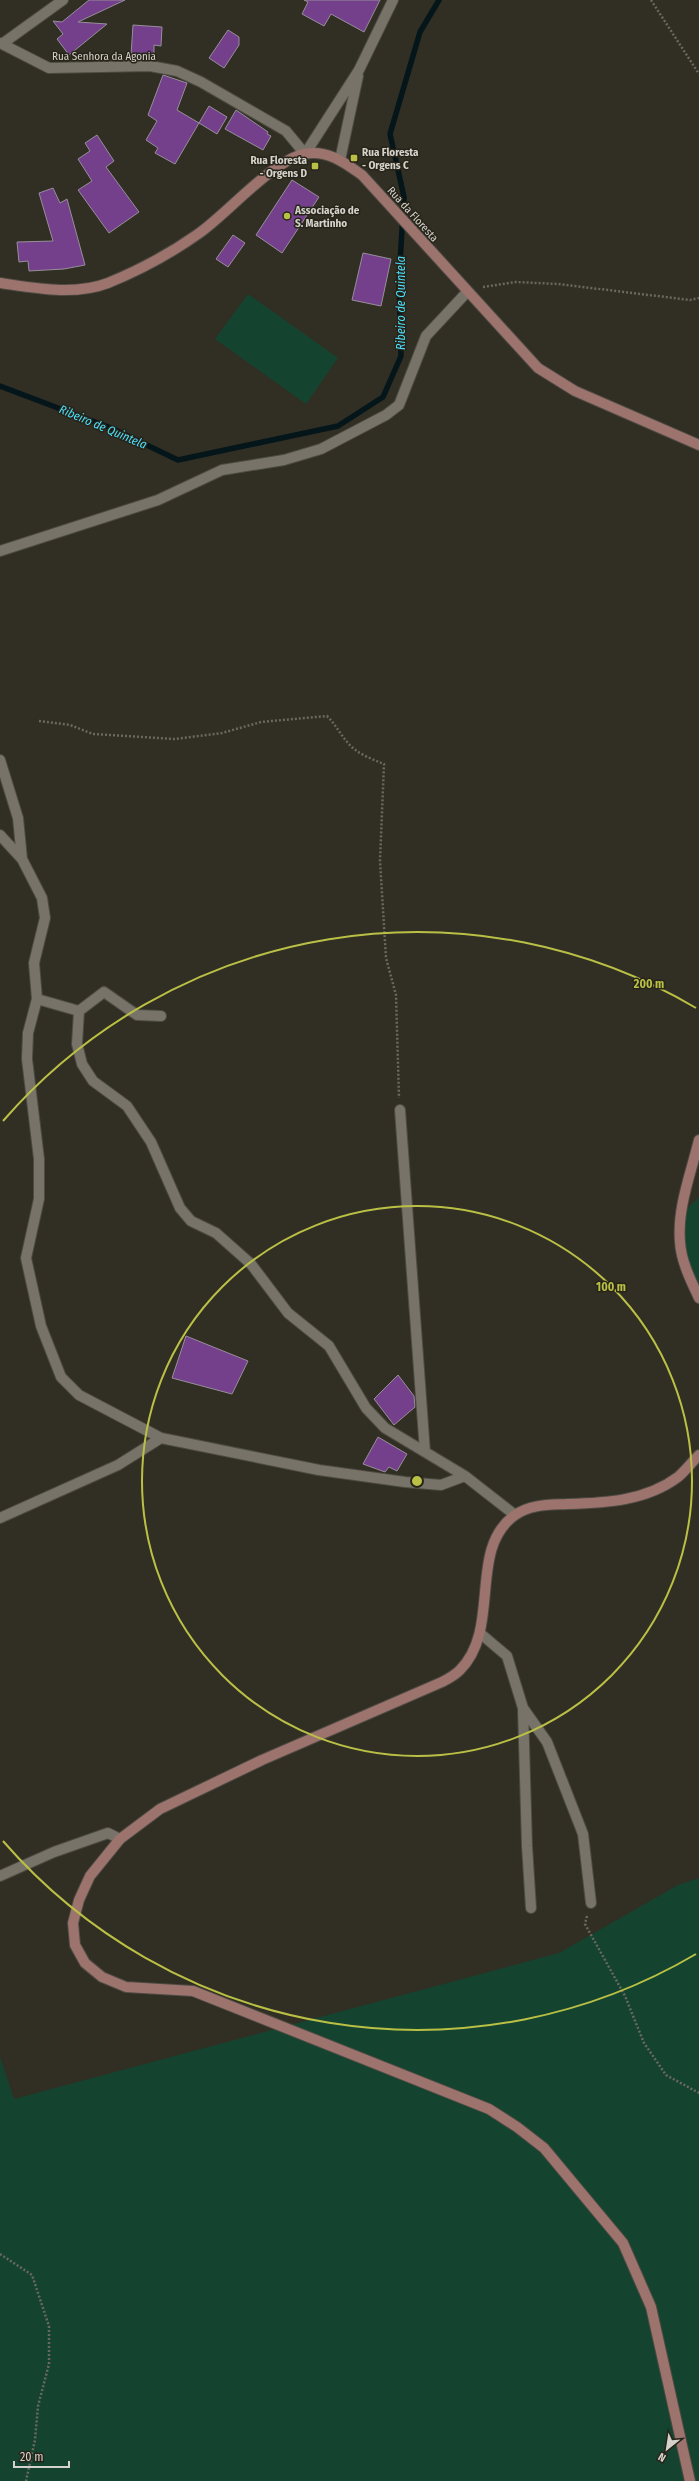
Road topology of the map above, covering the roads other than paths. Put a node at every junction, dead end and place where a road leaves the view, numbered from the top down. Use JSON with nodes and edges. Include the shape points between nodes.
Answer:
{"nodes":[{"id":1,"x":63,"y":0,"type":"edge"},
{"id":2,"x":393,"y":0,"type":"edge"},
{"id":3,"x":1,"y":44,"type":"edge"},
{"id":4,"x":359,"y":70,"type":"junction"},
{"id":5,"x":305,"y":154,"type":"junction"},
{"id":6,"x":340,"y":160,"type":"junction"},
{"id":7,"x":0,"y":283,"type":"edge"},
{"id":8,"x":467,"y":292,"type":"junction"},
{"id":9,"x":699,"y":444,"type":"edge"},
{"id":10,"x":0,"y":552,"type":"edge"},
{"id":11,"x":0,"y":760,"type":"edge"},
{"id":12,"x":0,"y":835,"type":"edge"},
{"id":13,"x":22,"y":859,"type":"junction"},
{"id":14,"x":37,"y":999,"type":"junction"},
{"id":15,"x":79,"y":1011,"type":"junction"},
{"id":16,"x":161,"y":1016,"type":"dead end"},
{"id":17,"x":400,"y":1110,"type":"road end"},
{"id":18,"x":699,"y":1140,"type":"edge"},
{"id":19,"x":699,"y":1298,"type":"edge"},
{"id":20,"x":161,"y":1438,"type":"junction"},
{"id":21,"x":424,"y":1452,"type":"junction"},
{"id":22,"x":699,"y":1455,"type":"edge"},
{"id":23,"x":465,"y":1476,"type":"junction"},
{"id":24,"x":515,"y":1515,"type":"junction"},
{"id":25,"x":0,"y":1518,"type":"edge"},
{"id":26,"x":481,"y":1634,"type":"junction"},
{"id":27,"x":523,"y":1708,"type":"junction"},
{"id":28,"x":120,"y":1839,"type":"junction"},
{"id":29,"x":0,"y":1876,"type":"edge"},
{"id":30,"x":591,"y":1903,"type":"road end"},
{"id":31,"x":531,"y":1908,"type":"dead end"},
{"id":32,"x":690,"y":2481,"type":"edge"}],
"edges":[{"from":1,"to":3,"type":"street"},
{"from":2,"to":4,"type":"street"},
{"from":3,"to":5,"type":"street","name":"Rua Senhora da Agonia","via":[[49,68],[150,66],[177,71],[286,131]]},
{"from":4,"to":5,"type":"street"},
{"from":4,"to":6,"type":"street"},
{"from":5,"to":6,"type":"street","name":"Rua da Floresta","via":[[322,154]]},
{"from":5,"to":7,"type":"street","name":"Rua da Floresta","via":[[284,162],[199,234],[152,263],[106,283],[74,290]]},
{"from":6,"to":8,"type":"street","name":"Rua da Floresta","via":[[362,175]]},
{"from":8,"to":9,"type":"street","name":"Rua da Floresta","via":[[538,368],[575,391]]},
{"from":8,"to":10,"type":"street","via":[[426,336],[399,405],[386,415],[321,449],[284,460],[222,470],[158,500]]},
{"from":11,"to":13,"type":"street","via":[[18,818]]},
{"from":12,"to":13,"type":"street"},
{"from":13,"to":14,"type":"street","via":[[42,898],[45,918],[34,963]]},
{"from":14,"to":15,"type":"street"},
{"from":14,"to":20,"type":"street","via":[[28,1034],[27,1059],[39,1159],[39,1199],[26,1258],[41,1326],[61,1376],[79,1395]]},
{"from":15,"to":16,"type":"street","via":[[104,992],[138,1015]]},
{"from":15,"to":21,"type":"street","via":[[77,1044],[82,1064],[93,1081],[127,1106],[151,1142],[180,1208],[192,1221],[216,1234],[251,1264],[288,1313],[329,1346],[366,1408],[385,1428]]},
{"from":17,"to":21,"type":"street"},
{"from":18,"to":19,"type":"street","via":[[680,1216],[680,1244],[688,1274]]},
{"from":20,"to":23,"type":"street","via":[[319,1470],[405,1482],[441,1485]]},
{"from":20,"to":25,"type":"street","via":[[118,1465]]},
{"from":21,"to":23,"type":"street"},
{"from":22,"to":24,"type":"street","via":[[677,1477],[647,1493],[613,1502],[534,1506]]},
{"from":23,"to":24,"type":"street"},
{"from":24,"to":26,"type":"street","via":[[498,1533],[490,1553]]},
{"from":26,"to":27,"type":"street","via":[[507,1656]]},
{"from":26,"to":28,"type":"street","via":[[460,1671],[442,1682],[262,1760],[160,1809]]},
{"from":27,"to":30,"type":"street","via":[[547,1742],[583,1834]]},
{"from":27,"to":31,"type":"street"},
{"from":28,"to":29,"type":"street","via":[[108,1833],[54,1852]]},
{"from":28,"to":32,"type":"street","via":[[90,1876],[79,1900],[73,1923],[75,1944],[85,1963],[102,1977],[126,1987],[193,1991],[489,2109],[544,2148],[623,2243],[651,2307]]}]}
